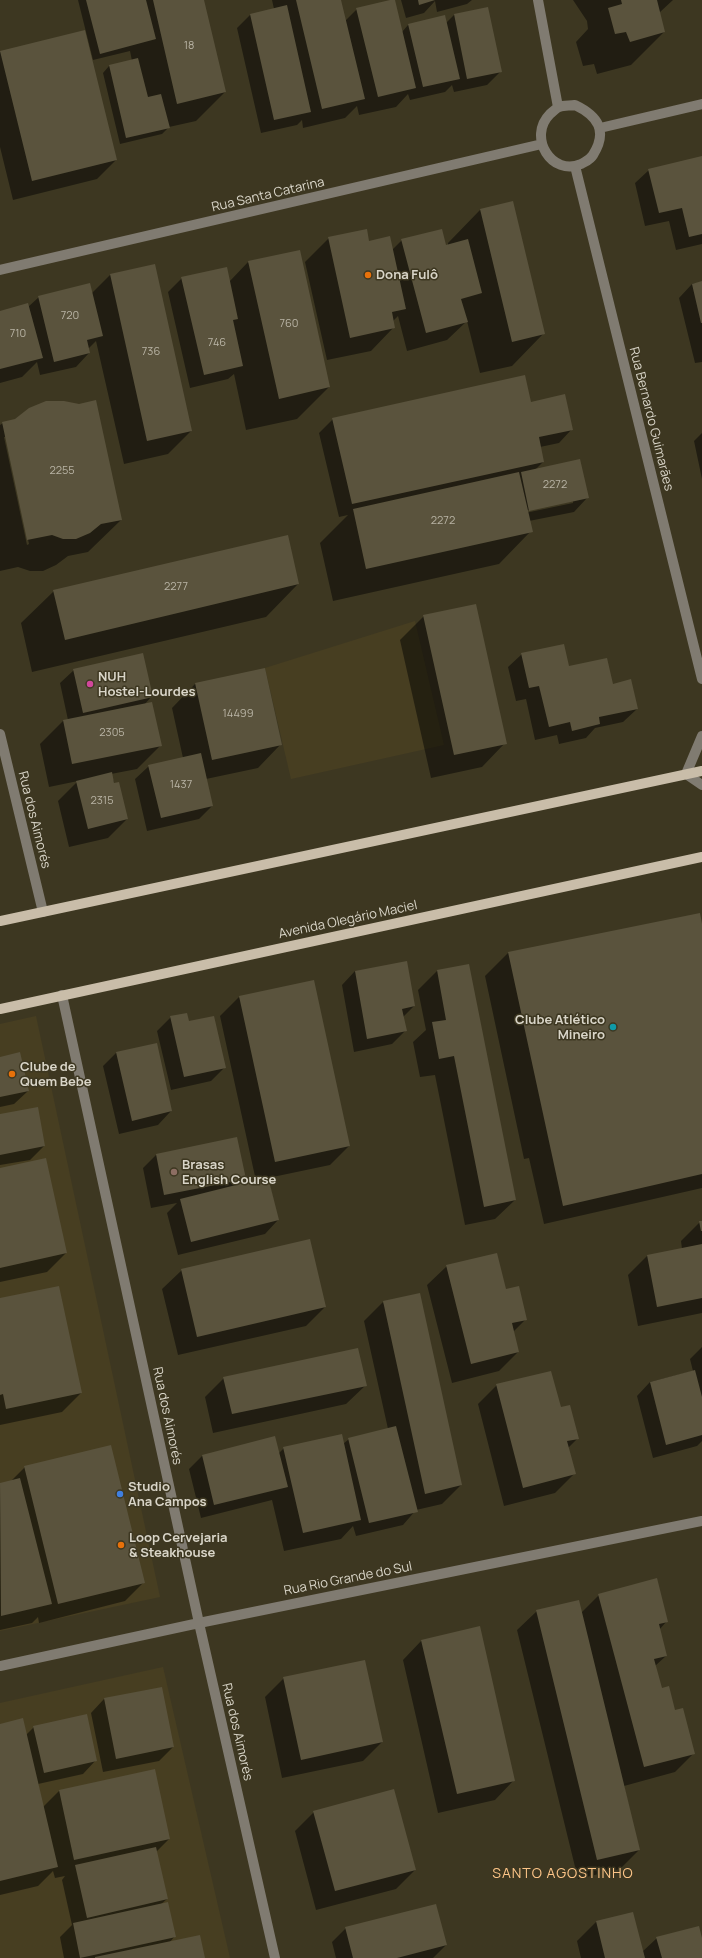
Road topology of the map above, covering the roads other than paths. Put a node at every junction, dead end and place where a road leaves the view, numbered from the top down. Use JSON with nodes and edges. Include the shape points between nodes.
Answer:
{"nodes":[{"id":1,"x":538,"y":0,"type":"edge"},
{"id":2,"x":702,"y":104,"type":"edge"},
{"id":3,"x":558,"y":107,"type":"junction"},
{"id":4,"x":600,"y":128,"type":"junction"},
{"id":5,"x":542,"y":144,"type":"junction"},
{"id":6,"x":575,"y":166,"type":"junction"},
{"id":7,"x":0,"y":270,"type":"edge"},
{"id":8,"x":702,"y":679,"type":"edge"},
{"id":9,"x":0,"y":734,"type":"edge"},
{"id":10,"x":702,"y":736,"type":"edge"},
{"id":11,"x":702,"y":771,"type":"edge"},
{"id":12,"x":686,"y":774,"type":"junction"},
{"id":13,"x":702,"y":785,"type":"edge"},
{"id":14,"x":702,"y":857,"type":"edge"},
{"id":15,"x":43,"y":912,"type":"junction"},
{"id":16,"x":0,"y":921,"type":"edge"},
{"id":17,"x":62,"y":995,"type":"junction"},
{"id":18,"x":0,"y":1009,"type":"edge"},
{"id":19,"x":702,"y":1521,"type":"edge"},
{"id":20,"x":199,"y":1622,"type":"junction"},
{"id":21,"x":0,"y":1666,"type":"edge"},
{"id":22,"x":275,"y":1958,"type":"edge"}],
"edges":[{"from":1,"to":3,"type":"street"},
{"from":2,"to":4,"type":"street"},
{"from":3,"to":4,"type":"street","via":[[575,105],[590,112]]},
{"from":3,"to":5,"type":"street","via":[[545,119],[540,136]]},
{"from":4,"to":6,"type":"street","via":[[600,144],[594,154],[590,159]]},
{"from":5,"to":6,"type":"street","via":[[545,153],[558,164]]},
{"from":5,"to":7,"type":"street","name":"Rua Santa Catarina"},
{"from":6,"to":8,"type":"street","name":"Rua Bernardo Guimarães"},
{"from":9,"to":15,"type":"street","name":"Rua dos Aimorés"},
{"from":10,"to":12,"type":"street"},
{"from":11,"to":12,"type":"main road"},
{"from":12,"to":13,"type":"street"},
{"from":12,"to":15,"type":"main road"},
{"from":14,"to":17,"type":"main road","name":"Avenida Olegário Maciel"},
{"from":15,"to":16,"type":"main road"},
{"from":17,"to":18,"type":"main road","name":"Avenida Olegário Maciel"},
{"from":17,"to":20,"type":"street","name":"Rua dos Aimorés"},
{"from":19,"to":20,"type":"street","name":"Rua Rio Grande do Sul"},
{"from":20,"to":21,"type":"street","name":"Rua Rio Grande do Sul"},
{"from":20,"to":22,"type":"street","name":"Rua dos Aimorés"}]}
